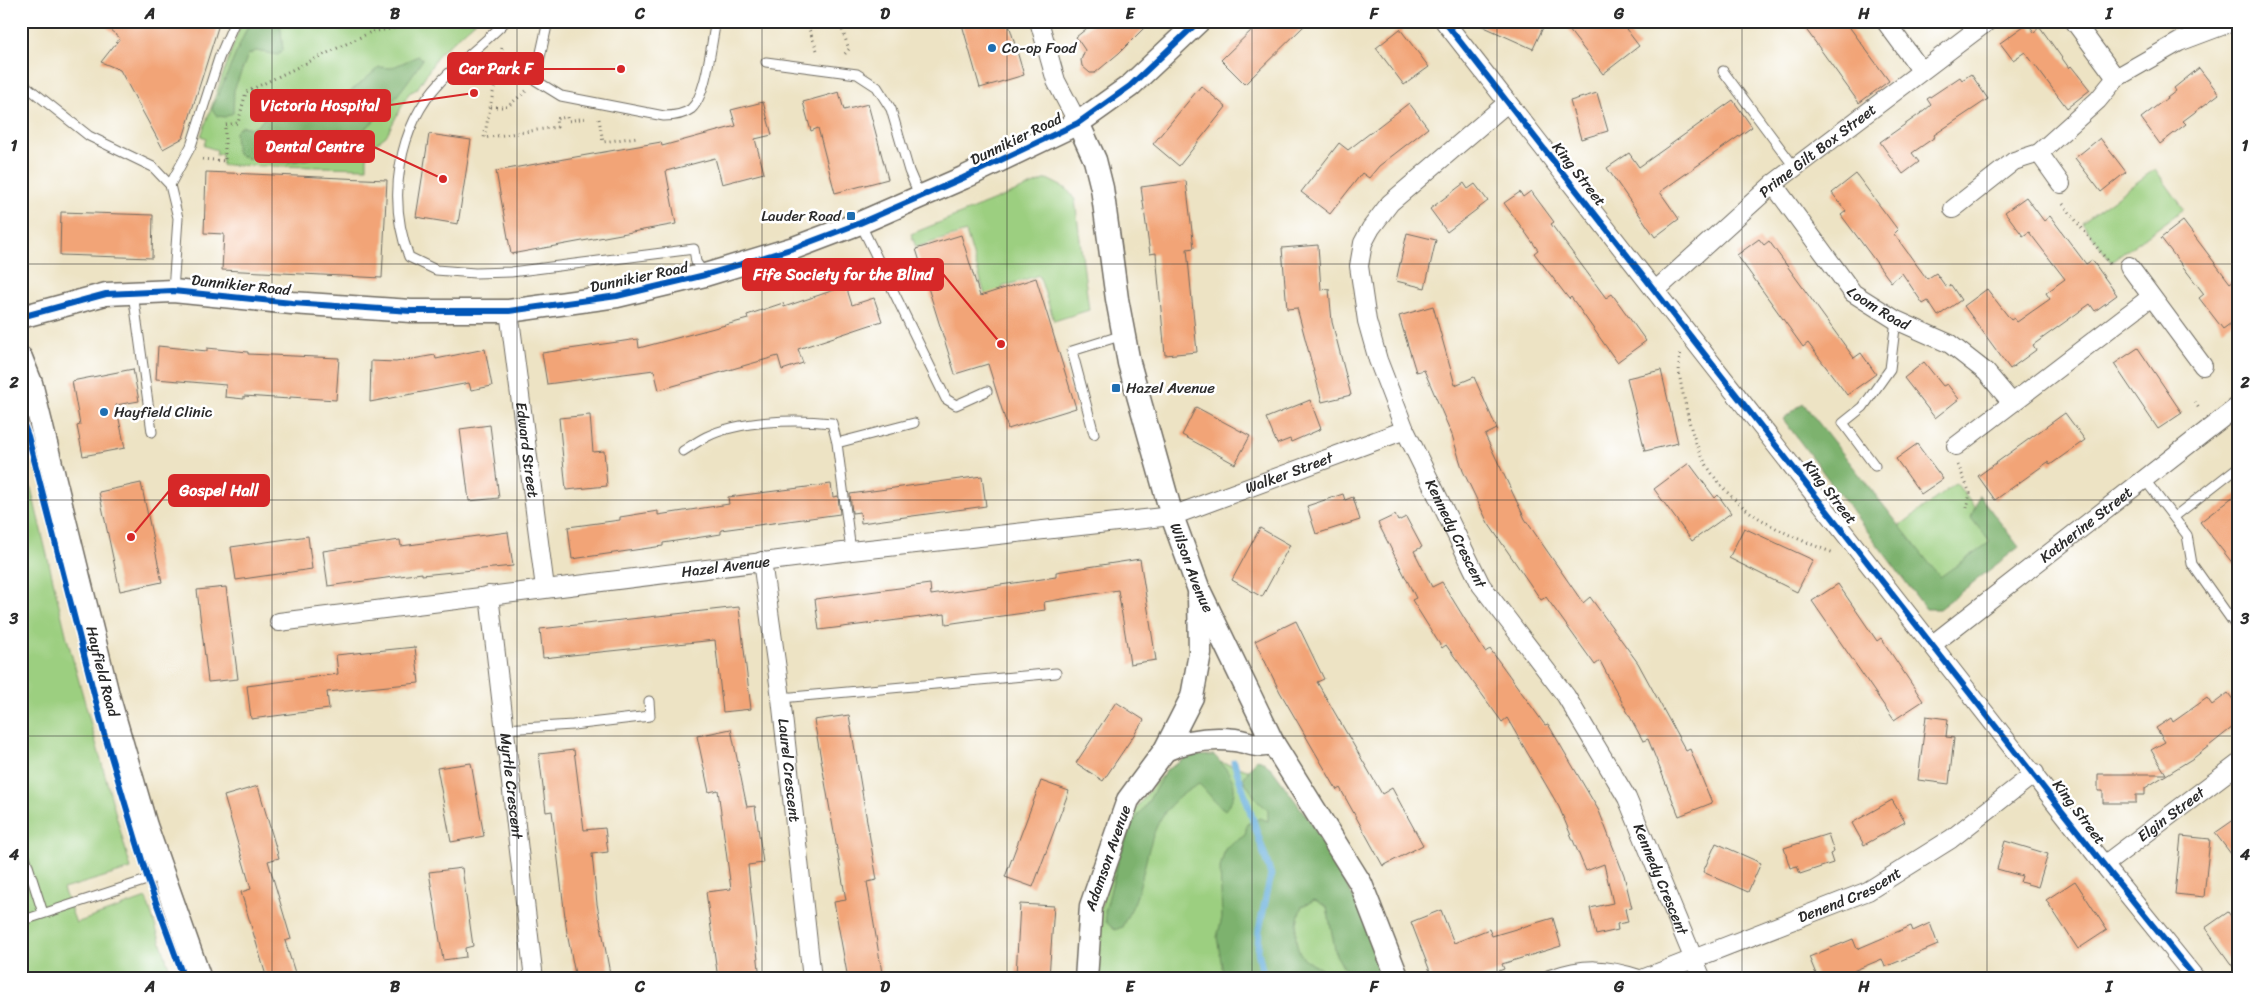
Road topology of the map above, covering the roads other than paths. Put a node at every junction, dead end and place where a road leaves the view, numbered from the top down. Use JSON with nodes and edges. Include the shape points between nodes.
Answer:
{"nodes":[{"id":1,"x":235,"y":21,"type":"edge"},
{"id":2,"x":506,"y":21,"type":"edge"},
{"id":3,"x":548,"y":21,"type":"edge"},
{"id":4,"x":716,"y":21,"type":"edge"},
{"id":5,"x":1039,"y":21,"type":"edge"},
{"id":6,"x":1199,"y":21,"type":"edge"},
{"id":7,"x":1444,"y":21,"type":"edge"},
{"id":8,"x":1886,"y":21,"type":"edge"},
{"id":9,"x":1988,"y":21,"type":"edge"},
{"id":10,"x":2074,"y":21,"type":"edge"},
{"id":11,"x":2235,"y":21,"type":"edge"},
{"id":12,"x":766,"y":62,"type":"dead end"},
{"id":13,"x":1921,"y":70,"type":"junction"},
{"id":14,"x":1723,"y":72,"type":"dead end"},
{"id":15,"x":2116,"y":78,"type":"junction"},
{"id":16,"x":21,"y":82,"type":"edge"},
{"id":17,"x":1507,"y":104,"type":"junction"},
{"id":18,"x":1078,"y":122,"type":"junction"},
{"id":19,"x":2039,"y":153,"type":"junction"},
{"id":20,"x":1795,"y":168,"type":"junction"},
{"id":21,"x":1773,"y":184,"type":"junction"},
{"id":22,"x":170,"y":185,"type":"junction"},
{"id":23,"x":2060,"y":191,"type":"road end"},
{"id":24,"x":920,"y":197,"type":"junction"},
{"id":25,"x":1953,"y":209,"type":"dead end"},
{"id":26,"x":860,"y":223,"type":"junction"},
{"id":27,"x":2129,"y":266,"type":"dead end"},
{"id":28,"x":705,"y":275,"type":"junction"},
{"id":29,"x":1655,"y":290,"type":"junction"},
{"id":30,"x":173,"y":291,"type":"junction"},
{"id":31,"x":133,"y":292,"type":"junction"},
{"id":32,"x":2152,"y":296,"type":"junction"},
{"id":33,"x":509,"y":311,"type":"junction"},
{"id":34,"x":21,"y":317,"type":"edge"},
{"id":35,"x":1896,"y":320,"type":"junction"},
{"id":36,"x":1124,"y":335,"type":"junction"},
{"id":37,"x":21,"y":358,"type":"edge"},
{"id":38,"x":2204,"y":366,"type":"dead end"},
{"id":39,"x":987,"y":392,"type":"dead end"},
{"id":40,"x":2012,"y":403,"type":"junction"},
{"id":41,"x":2238,"y":406,"type":"edge"},
{"id":42,"x":914,"y":423,"type":"dead end"},
{"id":43,"x":1405,"y":430,"type":"junction"},
{"id":44,"x":152,"y":432,"type":"dead end"},
{"id":45,"x":1094,"y":434,"type":"dead end"},
{"id":46,"x":837,"y":443,"type":"junction"},
{"id":47,"x":683,"y":451,"type":"dead end"},
{"id":48,"x":1956,"y":454,"type":"road end"},
{"id":49,"x":1874,"y":466,"type":"dead end"},
{"id":50,"x":2238,"y":467,"type":"edge"},
{"id":51,"x":2145,"y":480,"type":"junction"},
{"id":52,"x":1172,"y":516,"type":"junction"},
{"id":53,"x":2174,"y":517,"type":"junction"},
{"id":54,"x":851,"y":550,"type":"junction"},
{"id":55,"x":762,"y":562,"type":"junction"},
{"id":56,"x":545,"y":588,"type":"junction"},
{"id":57,"x":1199,"y":590,"type":"junction"},
{"id":58,"x":488,"y":595,"type":"junction"},
{"id":59,"x":278,"y":622,"type":"dead end"},
{"id":60,"x":2238,"y":628,"type":"edge"},
{"id":61,"x":1934,"y":644,"type":"junction"},
{"id":62,"x":1056,"y":673,"type":"dead end"},
{"id":63,"x":781,"y":698,"type":"junction"},
{"id":64,"x":649,"y":700,"type":"dead end"},
{"id":65,"x":504,"y":729,"type":"junction"},
{"id":66,"x":1273,"y":744,"type":"junction"},
{"id":67,"x":1165,"y":750,"type":"junction"},
{"id":68,"x":2238,"y":764,"type":"edge"},
{"id":69,"x":2034,"y":774,"type":"junction"},
{"id":70,"x":21,"y":844,"type":"edge"},
{"id":71,"x":2104,"y":865,"type":"junction"},
{"id":72,"x":163,"y":875,"type":"junction"},
{"id":73,"x":43,"y":913,"type":"junction"},
{"id":74,"x":21,"y":921,"type":"edge"},
{"id":75,"x":1695,"y":959,"type":"junction"},
{"id":76,"x":200,"y":979,"type":"edge"},
{"id":77,"x":534,"y":979,"type":"edge"},
{"id":78,"x":812,"y":979,"type":"edge"},
{"id":79,"x":1086,"y":979,"type":"edge"},
{"id":80,"x":1398,"y":979,"type":"edge"},
{"id":81,"x":1550,"y":979,"type":"edge"},
{"id":82,"x":1641,"y":979,"type":"edge"},
{"id":83,"x":1702,"y":979,"type":"edge"},
{"id":84,"x":2196,"y":979,"type":"edge"}],
"edges":[{"from":1,"to":22,"type":"lane","via":[[219,58],[191,146]]},
{"from":2,"to":28,"type":"lane","via":[[440,82],[419,113],[402,151],[396,190],[400,234],[410,257],[436,270],[511,272],[694,249],[696,262]]},
{"from":3,"to":4,"type":"lane","via":[[535,80],[561,96],[664,116],[678,115],[691,109],[700,96]]},
{"from":5,"to":18,"type":"street","via":[[1056,81]]},
{"from":6,"to":18,"type":"street","name":"Dunnikier Road","via":[[1130,86]]},
{"from":7,"to":17,"type":"street","name":"King Street"},
{"from":8,"to":13,"type":"street"},
{"from":9,"to":13,"type":"street","name":"Prime Gilt Box Street"},
{"from":10,"to":15,"type":"street"},
{"from":11,"to":15,"type":"street","via":[[2179,42]]},
{"from":12,"to":24,"type":"lane","via":[[857,74],[877,87],[891,109]]},
{"from":13,"to":20,"type":"street","name":"Prime Gilt Box Street"},
{"from":14,"to":20,"type":"lane"},
{"from":15,"to":19,"type":"street","via":[[2098,100]]},
{"from":16,"to":22,"type":"lane","via":[[89,136],[153,167]]},
{"from":17,"to":29,"type":"street","name":"King Street"},
{"from":17,"to":43,"type":"street","name":"Kennedy Crescent","via":[[1390,203],[1363,243],[1359,266],[1367,321]]},
{"from":18,"to":24,"type":"street","name":"Dunnikier Road"},
{"from":18,"to":36,"type":"street","name":"Wilson Avenue","via":[[1095,160],[1102,188]]},
{"from":19,"to":23,"type":"street"},
{"from":19,"to":25,"type":"street","via":[[2014,161]]},
{"from":20,"to":21,"type":"street","name":"Prime Gilt Box Street"},
{"from":21,"to":29,"type":"street","name":"Prime Gilt Box Street"},
{"from":21,"to":35,"type":"street","name":"Loom Road","via":[[1854,293]]},
{"from":22,"to":30,"type":"lane","via":[[178,218]]},
{"from":24,"to":26,"type":"street","name":"Dunnikier Road"},
{"from":26,"to":28,"type":"street","name":"Dunnikier Road","via":[[794,248]]},
{"from":26,"to":39,"type":"lane","via":[[946,399],[956,405]]},
{"from":27,"to":32,"type":"street"},
{"from":28,"to":33,"type":"street","name":"Dunnikier Road","via":[[617,296]]},
{"from":29,"to":61,"type":"street","name":"King Street"},
{"from":30,"to":31,"type":"street","name":"Dunnikier Road"},
{"from":30,"to":33,"type":"street","name":"Dunnikier Road","via":[[411,311]]},
{"from":31,"to":34,"type":"street","name":"Dunnikier Road","via":[[106,294]]},
{"from":31,"to":44,"type":"lane"},
{"from":32,"to":38,"type":"street"},
{"from":32,"to":40,"type":"street"},
{"from":33,"to":56,"type":"street","name":"Edward Street"},
{"from":35,"to":40,"type":"street","name":"Loom Road","via":[[1950,344],[1986,372]]},
{"from":35,"to":49,"type":"lane","via":[[1890,369],[1863,407],[1843,423]]},
{"from":36,"to":45,"type":"lane","via":[[1072,351]]},
{"from":36,"to":52,"type":"street","name":"Wilson Avenue"},
{"from":37,"to":72,"type":"street","name":"Hayfield Road","via":[[31,383],[108,695]]},
{"from":40,"to":48,"type":"street"},
{"from":41,"to":51,"type":"street","name":"Katherine Street"},
{"from":42,"to":46,"type":"lane"},
{"from":43,"to":52,"type":"street","name":"Walker Street"},
{"from":43,"to":75,"type":"street","name":"Kennedy Crescent","via":[[1480,585],[1566,696],[1627,798]]},
{"from":46,"to":47,"type":"lane","via":[[832,423],[806,420],[737,426],[706,436]]},
{"from":46,"to":54,"type":"lane"},
{"from":50,"to":53,"type":"lane"},
{"from":51,"to":53,"type":"lane"},
{"from":51,"to":61,"type":"street","name":"Katherine Street"},
{"from":52,"to":54,"type":"street","name":"Hazel Avenue"},
{"from":52,"to":57,"type":"street","name":"Wilson Avenue"},
{"from":53,"to":60,"type":"lane","via":[[2187,535],[2192,564]]},
{"from":54,"to":55,"type":"street","name":"Hazel Avenue"},
{"from":55,"to":56,"type":"street","name":"Hazel Avenue"},
{"from":55,"to":63,"type":"street","name":"Laurel Crescent"},
{"from":56,"to":58,"type":"street","name":"Hazel Avenue"},
{"from":57,"to":66,"type":"street","name":"Wilson Avenue"},
{"from":57,"to":67,"type":"street","name":"Adamson Avenue","via":[[1200,653],[1192,697]]},
{"from":58,"to":59,"type":"street","name":"Hazel Avenue"},
{"from":58,"to":65,"type":"street","name":"Myrtle Crescent"},
{"from":61,"to":69,"type":"street","name":"King Street"},
{"from":62,"to":63,"type":"lane"},
{"from":63,"to":78,"type":"street","name":"Laurel Crescent"},
{"from":64,"to":65,"type":"lane","via":[[650,716],[573,726]]},
{"from":65,"to":77,"type":"street","name":"Myrtle Crescent"},
{"from":66,"to":67,"type":"street","via":[[1262,747],[1236,740],[1204,738]]},
{"from":66,"to":80,"type":"street","name":"Wilson Avenue","via":[[1361,884]]},
{"from":67,"to":79,"type":"street","name":"Adamson Avenue","via":[[1128,800],[1091,906]]},
{"from":68,"to":71,"type":"street","name":"Elgin Street"},
{"from":69,"to":71,"type":"street","name":"King Street"},
{"from":69,"to":75,"type":"street","name":"Denend Crescent","via":[[1951,839],[1868,892]]},
{"from":70,"to":73,"type":"lane"},
{"from":71,"to":84,"type":"street","name":"King Street"},
{"from":72,"to":73,"type":"lane"},
{"from":72,"to":76,"type":"street","name":"Hayfield Road"},
{"from":73,"to":74,"type":"lane"},
{"from":75,"to":82,"type":"street","name":"Denend Crescent"},
{"from":75,"to":83,"type":"street","name":"Kennedy Crescent"},
{"from":81,"to":82,"type":"street","name":"Denend Crescent","via":[[1594,970],[1612,970]]}]}
